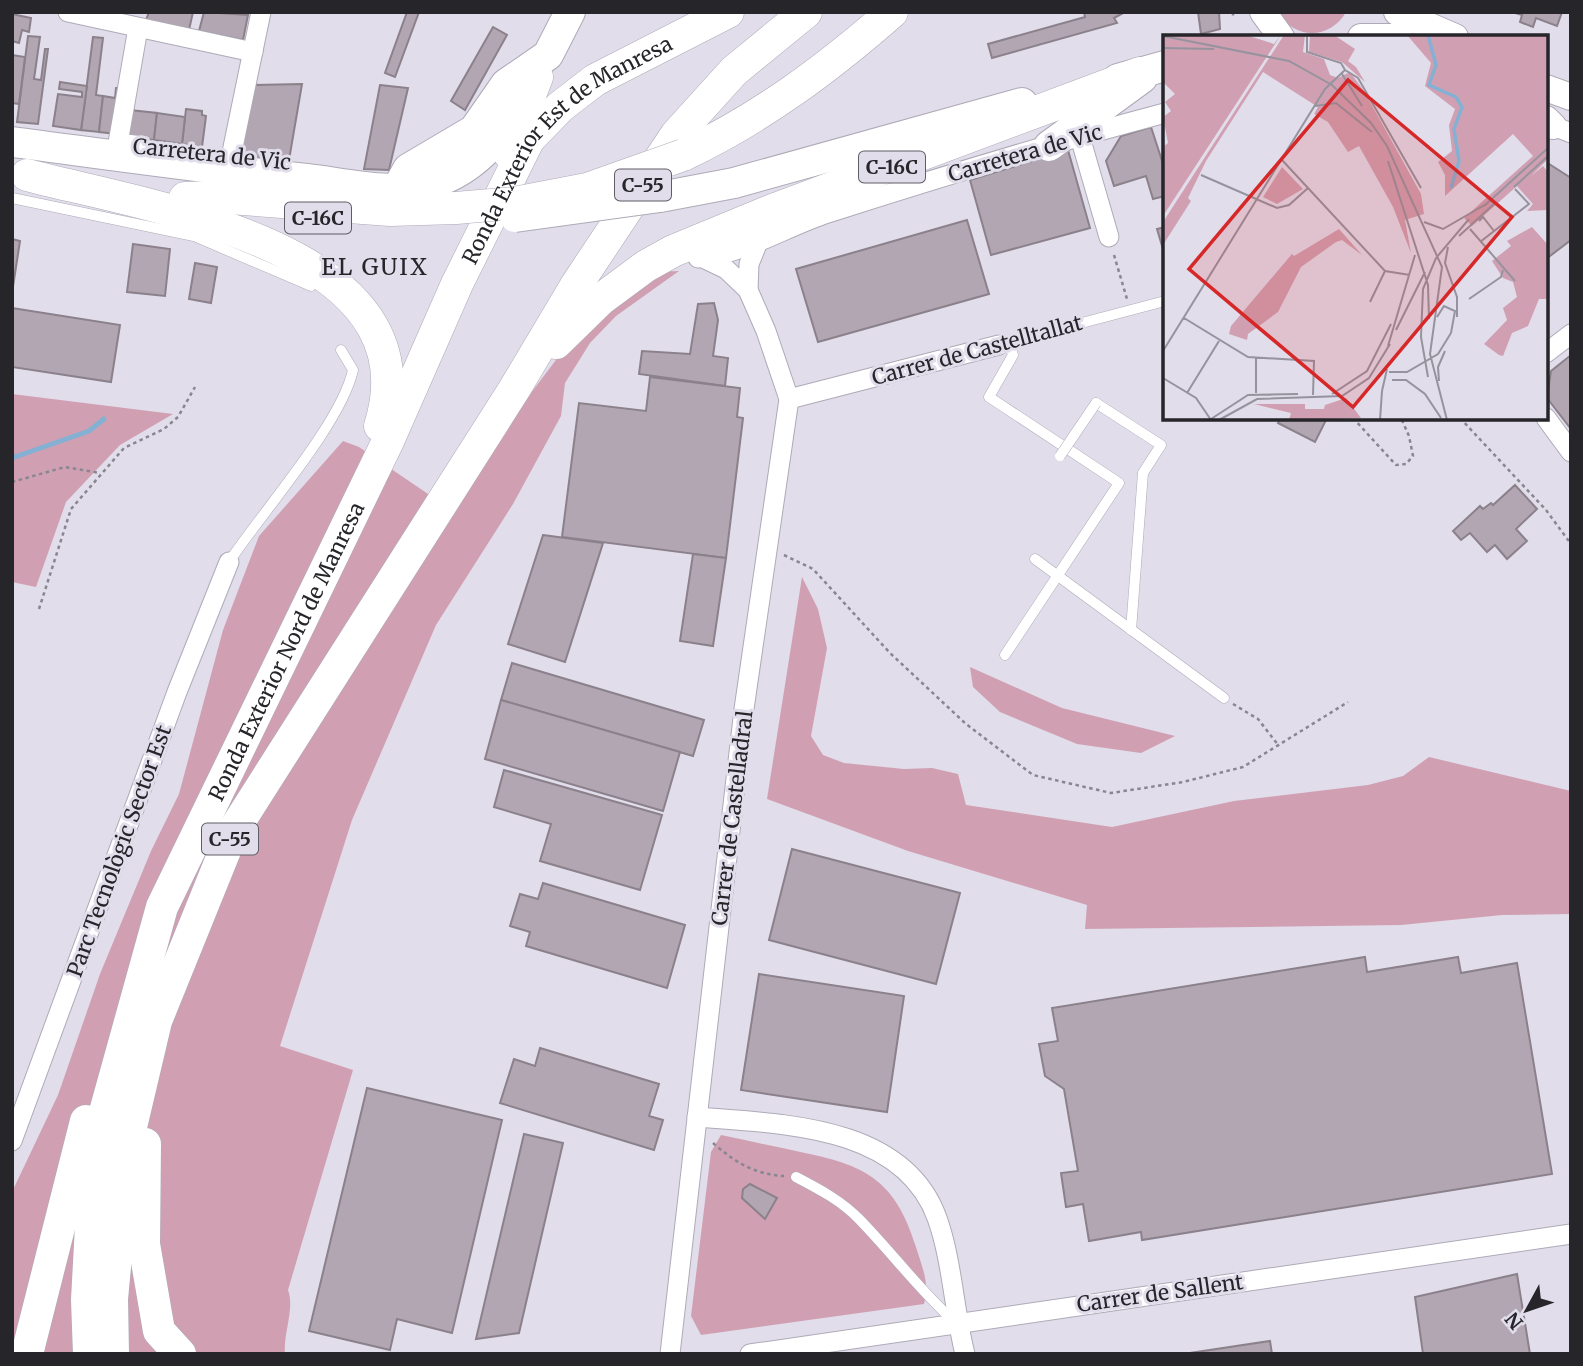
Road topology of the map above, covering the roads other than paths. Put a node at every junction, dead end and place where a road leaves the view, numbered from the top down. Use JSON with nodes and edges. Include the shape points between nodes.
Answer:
{"nodes":[{"id":1,"x":68,"y":12,"type":"edge"},
{"id":2,"x":261,"y":12,"type":"edge"},
{"id":3,"x":570,"y":12,"type":"edge"},
{"id":4,"x":728,"y":12,"type":"edge"},
{"id":5,"x":806,"y":12,"type":"edge"},
{"id":6,"x":892,"y":12,"type":"edge"},
{"id":7,"x":1263,"y":12,"type":"edge"},
{"id":8,"x":1362,"y":12,"type":"edge"},
{"id":9,"x":1397,"y":12,"type":"edge"},
{"id":10,"x":138,"y":28,"type":"junction"},
{"id":11,"x":1280,"y":35,"type":"edge"},
{"id":12,"x":1345,"y":35,"type":"edge"},
{"id":13,"x":1450,"y":35,"type":"edge"},
{"id":14,"x":253,"y":52,"type":"junction"},
{"id":15,"x":542,"y":66,"type":"junction"},
{"id":16,"x":1154,"y":69,"type":"edge"},
{"id":17,"x":1548,"y":72,"type":"edge"},
{"id":18,"x":1571,"y":79,"type":"edge"},
{"id":19,"x":1548,"y":90,"type":"edge"},
{"id":20,"x":1571,"y":97,"type":"edge"},
{"id":21,"x":1163,"y":115,"type":"edge"},
{"id":22,"x":1080,"y":137,"type":"junction"},
{"id":23,"x":12,"y":142,"type":"edge"},
{"id":24,"x":1049,"y":146,"type":"junction"},
{"id":25,"x":231,"y":157,"type":"junction"},
{"id":26,"x":306,"y":165,"type":"dead end"},
{"id":27,"x":18,"y":182,"type":"edge"},
{"id":28,"x":397,"y":189,"type":"junction"},
{"id":29,"x":185,"y":198,"type":"joint"},
{"id":30,"x":454,"y":215,"type":"junction"},
{"id":31,"x":1109,"y":237,"type":"road end"},
{"id":32,"x":758,"y":243,"type":"junction"},
{"id":33,"x":703,"y":258,"type":"junction"},
{"id":34,"x":646,"y":266,"type":"junction"},
{"id":35,"x":457,"y":284,"type":"junction"},
{"id":36,"x":748,"y":290,"type":"junction"},
{"id":37,"x":1163,"y":301,"type":"edge"},
{"id":38,"x":1571,"y":334,"type":"edge"},
{"id":39,"x":1004,"y":344,"type":"junction"},
{"id":40,"x":341,"y":351,"type":"dead end"},
{"id":41,"x":1548,"y":351,"type":"edge"},
{"id":42,"x":515,"y":388,"type":"junction"},
{"id":43,"x":789,"y":399,"type":"junction"},
{"id":44,"x":1547,"y":420,"type":"edge"},
{"id":45,"x":1571,"y":452,"type":"edge"},
{"id":46,"x":1060,"y":456,"type":"dead end"},
{"id":47,"x":1035,"y":559,"type":"dead end"},
{"id":48,"x":229,"y":562,"type":"joint"},
{"id":49,"x":325,"y":570,"type":"junction"},
{"id":50,"x":1058,"y":575,"type":"junction"},
{"id":51,"x":1131,"y":630,"type":"junction"},
{"id":52,"x":1005,"y":655,"type":"dead end"},
{"id":53,"x":1224,"y":698,"type":"road end"},
{"id":54,"x":162,"y":906,"type":"junction"},
{"id":55,"x":156,"y":1021,"type":"junction"},
{"id":56,"x":697,"y":1117,"type":"junction"},
{"id":57,"x":12,"y":1141,"type":"edge"},
{"id":58,"x":796,"y":1177,"type":"road end"},
{"id":59,"x":1571,"y":1234,"type":"edge"},
{"id":60,"x":957,"y":1325,"type":"junction"},
{"id":61,"x":167,"y":1346,"type":"edge"},
{"id":62,"x":27,"y":1354,"type":"edge"},
{"id":63,"x":89,"y":1354,"type":"edge"},
{"id":64,"x":113,"y":1354,"type":"edge"},
{"id":65,"x":670,"y":1354,"type":"edge"},
{"id":66,"x":750,"y":1354,"type":"edge"},
{"id":67,"x":965,"y":1354,"type":"edge"}],
"edges":[{"from":1,"to":10,"type":"street"},
{"from":2,"to":14,"type":"street"},
{"from":3,"to":15,"type":"main road","number":"C-16C"},
{"from":4,"to":35,"type":"highway","name":"Ronda Exterior Est de Manresa","number":"C-55","via":[[595,80],[559,107],[529,139]]},
{"from":5,"to":42,"type":"highway","number":"C-55","via":[[734,71],[676,135],[577,284]]},
{"from":6,"to":30,"type":"highway","bridge":true,"via":[[794,92],[683,155],[587,189]]},
{"from":7,"to":11,"type":"main road"},
{"from":8,"to":12,"type":"main road"},
{"from":9,"to":13,"type":"main road"},
{"from":10,"to":14,"type":"street"},
{"from":10,"to":25,"type":"street","name":"Carretera de Vic","via":[[118,144]]},
{"from":14,"to":25,"type":"street"},
{"from":15,"to":28,"type":"main road","via":[[506,84],[474,130],[421,155]]},
{"from":15,"to":28,"type":"main road","number":"C-16C","via":[[498,138],[477,160],[439,181]]},
{"from":15,"to":35,"type":"highway"},
{"from":16,"to":24,"type":"main road"},
{"from":16,"to":30,"type":"main road","number":"C-16C","bridge":true,"via":[[747,180],[660,197]]},
{"from":16,"to":34,"type":"highway","number":"C-16C","via":[[725,229]]},
{"from":17,"to":18,"type":"main road"},
{"from":19,"to":20,"type":"main road"},
{"from":21,"to":22,"type":"street","name":"Carretera de Vic"},
{"from":22,"to":24,"type":"street","name":"Carretera de Vic"},
{"from":22,"to":31,"type":"street"},
{"from":23,"to":28,"type":"main road","number":"C-16C"},
{"from":24,"to":32,"type":"street","name":"Carretera de Vic","via":[[820,216]]},
{"from":25,"to":26,"type":"street","name":"Carretera de Vic"},
{"from":27,"to":29,"type":"main road"},
{"from":27,"to":49,"type":"highway","via":[[220,224],[310,267],[360,306],[382,347],[388,389],[379,428],[338,514]]},
{"from":29,"to":30,"type":"highway"},
{"from":32,"to":33,"type":"street","name":"Carretera de Vic"},
{"from":32,"to":36,"type":"street","via":[[749,264]]},
{"from":33,"to":34,"type":"street","name":"Carretera de Vic"},
{"from":33,"to":36,"type":"street","name":"Carrer de Castelladral","via":[[726,269]]},
{"from":34,"to":42,"type":"highway","number":"C-16C","via":[[577,320]]},
{"from":35,"to":49,"type":"highway","name":"Ronda Exterior Nord de Manresa","number":"C-55"},
{"from":36,"to":43,"type":"street","name":"Carrer de Castelladral"},
{"from":37,"to":39,"type":"lane","name":"Carrer de Castelltallat"},
{"from":38,"to":41,"type":"street"},
{"from":39,"to":43,"type":"street","name":"Carrer de Castelltallat"},
{"from":39,"to":50,"type":"lane","via":[[1013,355],[989,397],[1119,483]]},
{"from":40,"to":48,"type":"lane","via":[[353,370],[349,386],[314,444]]},
{"from":42,"to":55,"type":"highway","name":"Ronda Exterior Nord de Manresa","number":"C-55","via":[[232,833]]},
{"from":43,"to":56,"type":"street","name":"Carrer de Castelladral","via":[[744,709]]},
{"from":44,"to":45,"type":"street"},
{"from":46,"to":51,"type":"lane","bridge":true,"via":[[1096,403],[1161,445],[1143,473]]},
{"from":47,"to":50,"type":"lane"},
{"from":48,"to":57,"type":"street","name":"Parc Tecnològic Sector Est"},
{"from":49,"to":54,"type":"highway","name":"Ronda Exterior Nord de Manresa","number":"C-55"},
{"from":50,"to":51,"type":"lane"},
{"from":50,"to":52,"type":"lane"},
{"from":51,"to":53,"type":"lane"},
{"from":54,"to":62,"type":"highway","via":[[123,980]]},
{"from":54,"to":63,"type":"highway","name":"Ronda Exterior Nord de Manresa","number":"C-55","via":[[106,1112],[92,1207]]},
{"from":55,"to":61,"type":"highway","via":[[144,1147],[144,1244]]},
{"from":55,"to":64,"type":"highway","name":"Ronda Exterior Nord de Manresa","number":"C-55","via":[[126,1148],[112,1299]]},
{"from":56,"to":60,"type":"street","via":[[786,1124],[857,1140],[902,1169],[923,1188],[937,1219]]},
{"from":56,"to":65,"type":"street","name":"Carrer de Castelladral"},
{"from":58,"to":60,"type":"lane","via":[[859,1219]]},
{"from":59,"to":60,"type":"street","name":"Carrer de Sallent"},
{"from":60,"to":66,"type":"street","name":"Carrer de Sallent"},
{"from":60,"to":67,"type":"street"}]}
